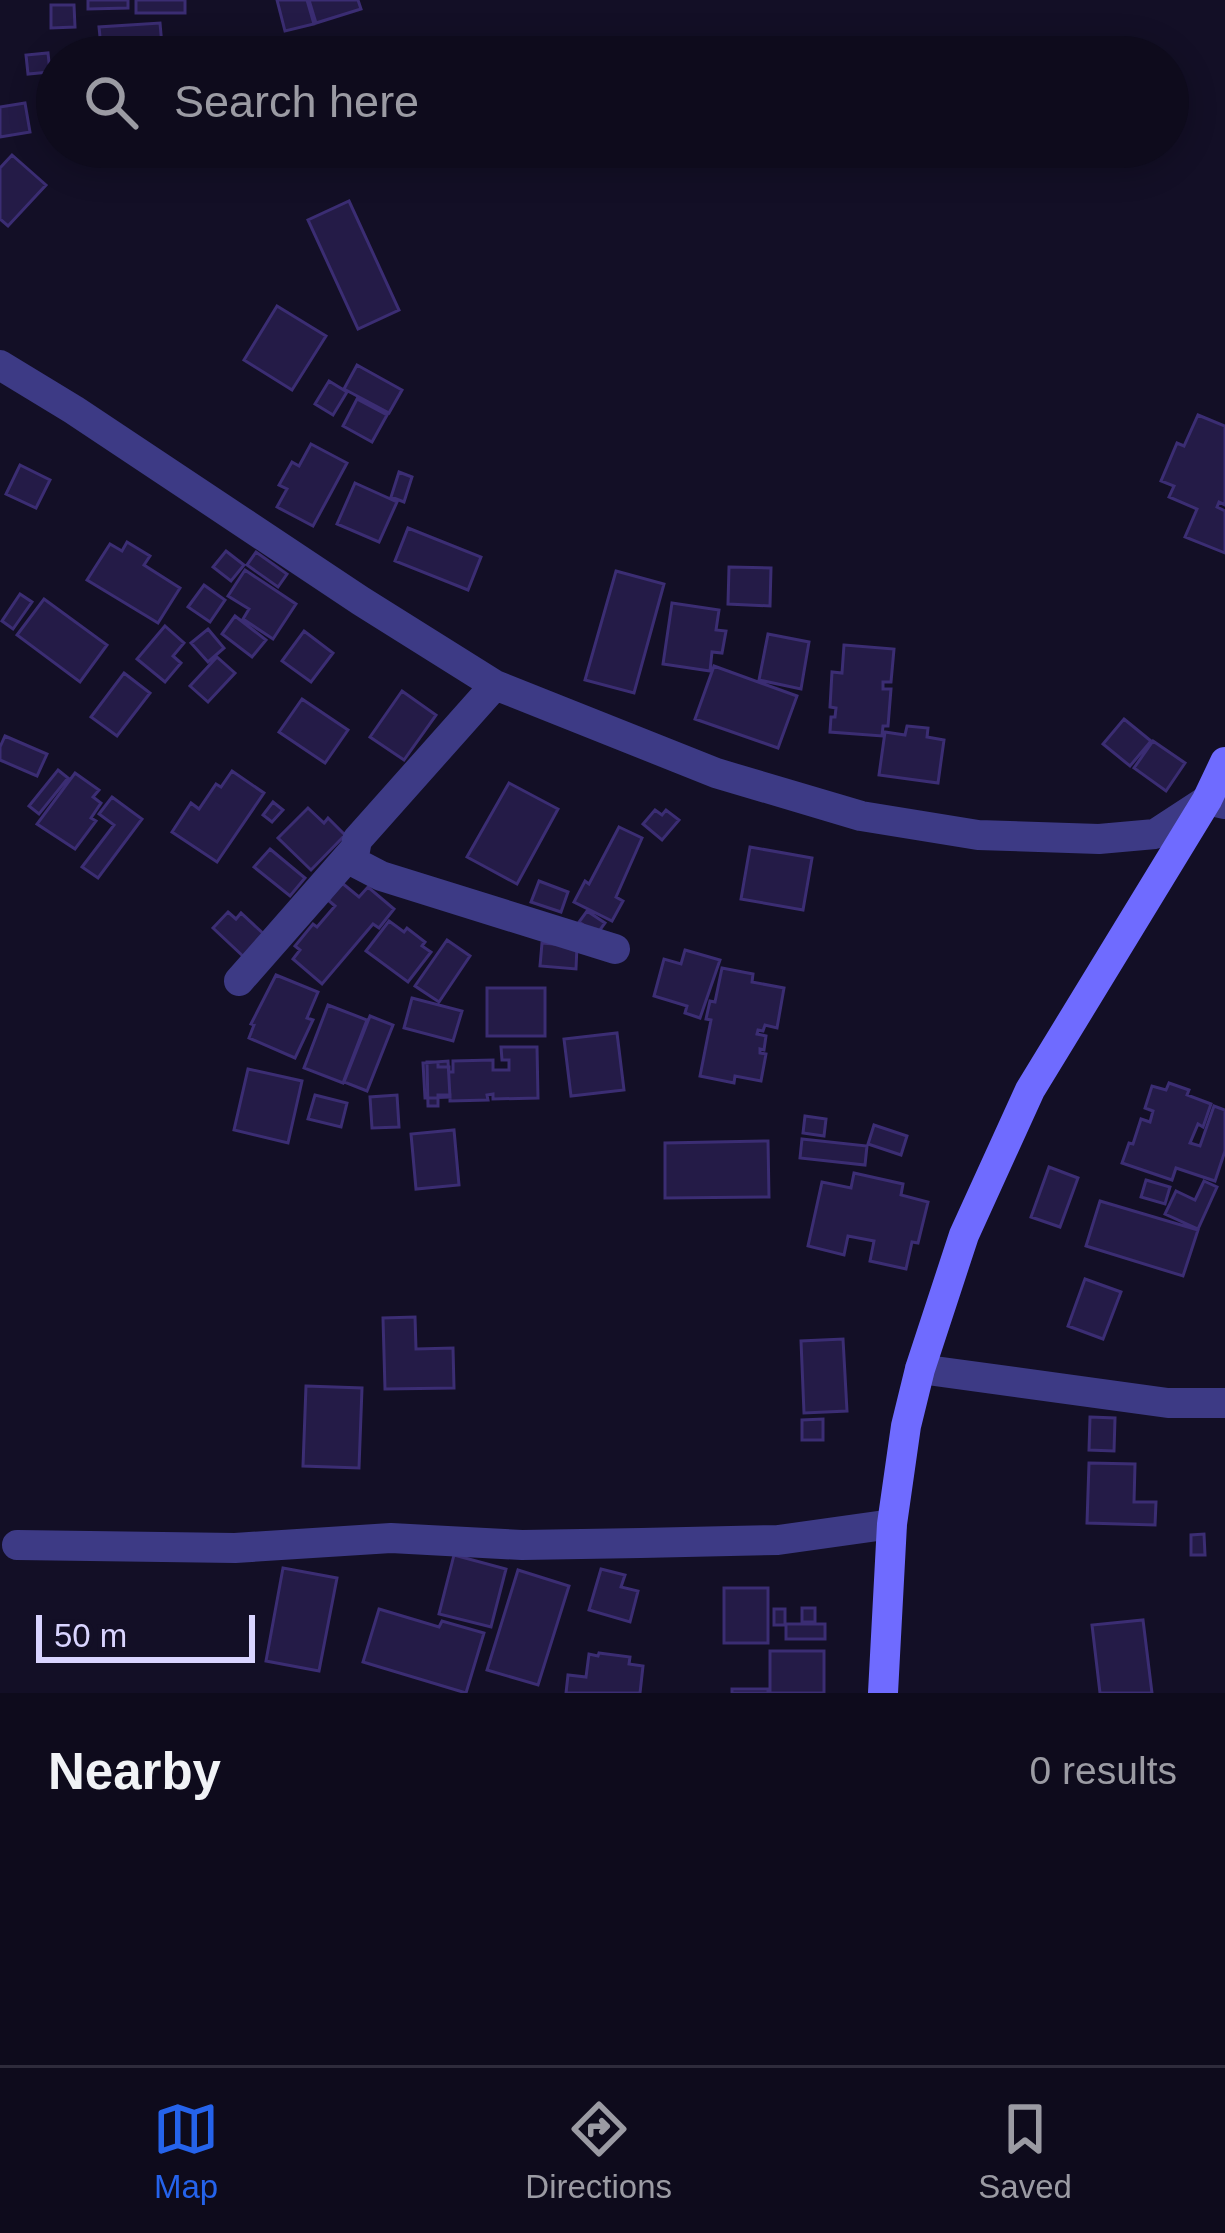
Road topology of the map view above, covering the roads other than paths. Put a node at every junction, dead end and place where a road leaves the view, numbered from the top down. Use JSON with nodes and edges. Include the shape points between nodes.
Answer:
{"nodes":[{"id":1,"x":0,"y":365,"type":"edge"},
{"id":2,"x":495,"y":685,"type":"junction"},
{"id":3,"x":1225,"y":762,"type":"edge"},
{"id":4,"x":1216,"y":802,"type":"edge"},
{"id":5,"x":354,"y":850,"type":"junction"},
{"id":6,"x":615,"y":950,"type":"dead end"},
{"id":7,"x":239,"y":981,"type":"dead end"},
{"id":8,"x":920,"y":1370,"type":"junction"},
{"id":9,"x":1225,"y":1403,"type":"edge"},
{"id":10,"x":892,"y":1524,"type":"junction"},
{"id":11,"x":17,"y":1545,"type":"dead end"},
{"id":12,"x":883,"y":1693,"type":"edge"}],
"edges":[{"from":1,"to":2,"type":"street"},
{"from":2,"to":4,"type":"street","via":[[716,773],[861,816],[978,835],[1155,834]]},
{"from":2,"to":5,"type":"street"},
{"from":3,"to":4,"type":"street"},
{"from":4,"to":8,"type":"street","via":[[1030,1090],[964,1235]]},
{"from":5,"to":6,"type":"street","via":[[358,864],[381,876]]},
{"from":5,"to":7,"type":"street"},
{"from":8,"to":9,"type":"street"},
{"from":8,"to":10,"type":"street"},
{"from":10,"to":11,"type":"street","via":[[778,1540]]},
{"from":10,"to":12,"type":"street"}]}
